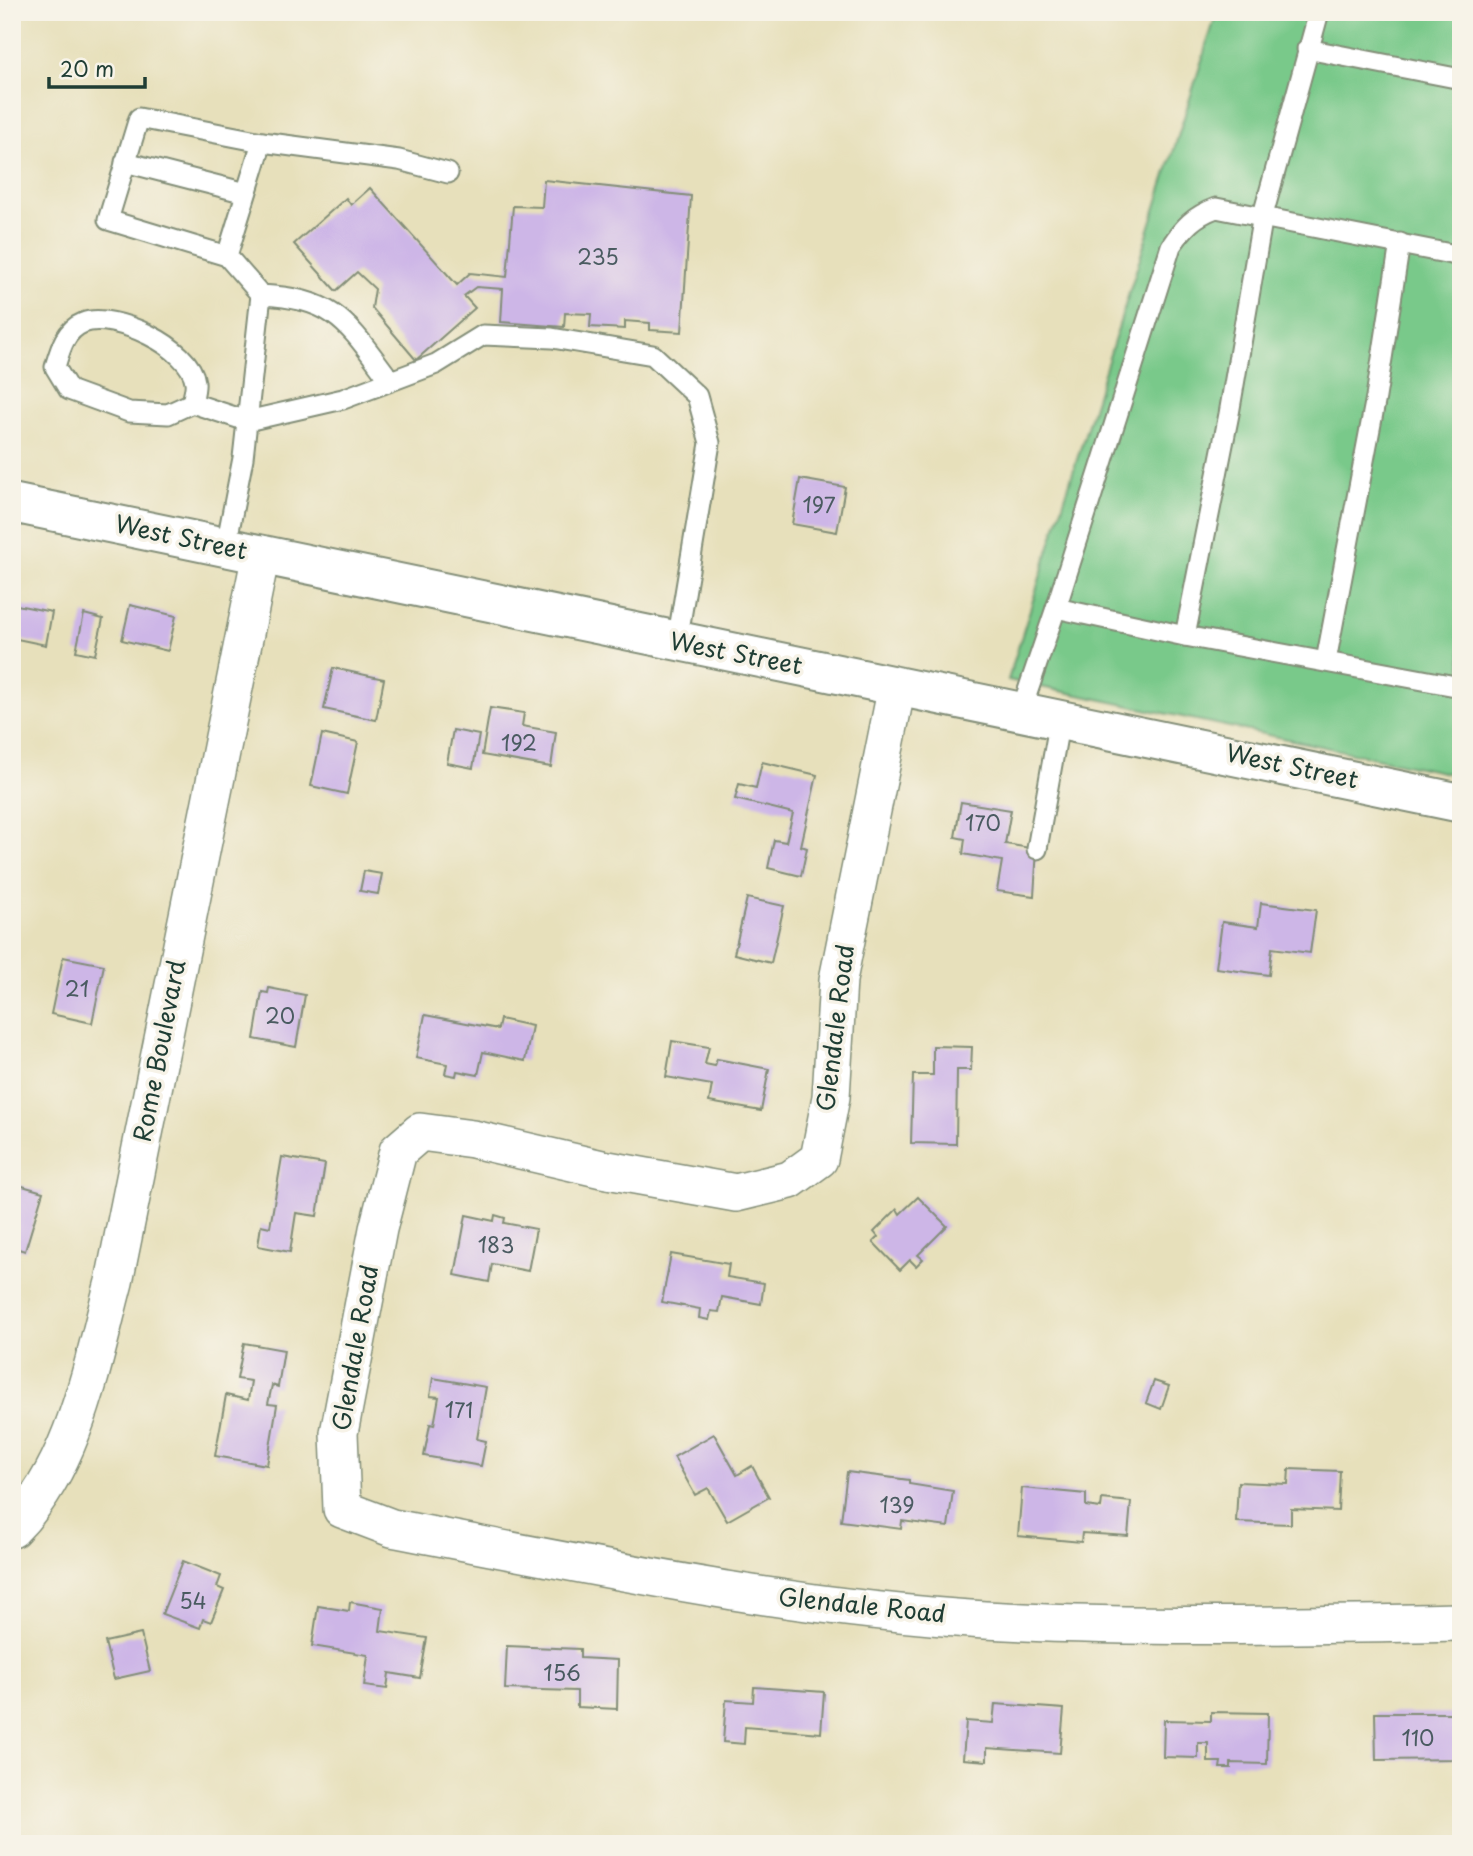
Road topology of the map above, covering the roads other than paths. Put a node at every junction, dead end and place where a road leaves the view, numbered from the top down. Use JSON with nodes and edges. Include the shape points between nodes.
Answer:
{"nodes":[{"id":1,"x":1319,"y":12,"type":"edge"},
{"id":2,"x":1307,"y":49,"type":"junction"},
{"id":3,"x":1461,"y":79,"type":"edge"},
{"id":4,"x":262,"y":142,"type":"junction"},
{"id":5,"x":125,"y":162,"type":"junction"},
{"id":6,"x":448,"y":173,"type":"dead end"},
{"id":7,"x":246,"y":193,"type":"junction"},
{"id":8,"x":1263,"y":215,"type":"junction"},
{"id":9,"x":1401,"y":243,"type":"junction"},
{"id":10,"x":226,"y":256,"type":"junction"},
{"id":11,"x":1461,"y":256,"type":"edge"},
{"id":12,"x":261,"y":295,"type":"junction"},
{"id":13,"x":390,"y":380,"type":"junction"},
{"id":14,"x":192,"y":403,"type":"junction"},
{"id":15,"x":247,"y":421,"type":"junction"},
{"id":16,"x":12,"y":503,"type":"edge"},
{"id":17,"x":243,"y":550,"type":"junction"},
{"id":18,"x":1056,"y":608,"type":"junction"},
{"id":19,"x":1185,"y":636,"type":"junction"},
{"id":20,"x":677,"y":642,"type":"junction"},
{"id":21,"x":1326,"y":662,"type":"junction"},
{"id":22,"x":897,"y":686,"type":"junction"},
{"id":23,"x":1461,"y":687,"type":"edge"},
{"id":24,"x":1021,"y":711,"type":"junction"},
{"id":25,"x":1060,"y":719,"type":"junction"},
{"id":26,"x":1461,"y":803,"type":"edge"},
{"id":27,"x":1037,"y":849,"type":"dead end"},
{"id":28,"x":12,"y":1529,"type":"edge"},
{"id":29,"x":1461,"y":1622,"type":"edge"}],
"edges":[{"from":1,"to":2,"type":"lane"},
{"from":2,"to":3,"type":"lane"},
{"from":2,"to":8,"type":"lane"},
{"from":4,"to":5,"type":"lane","via":[[139,118]]},
{"from":4,"to":6,"type":"lane","via":[[399,160]]},
{"from":4,"to":7,"type":"lane"},
{"from":5,"to":7,"type":"lane"},
{"from":5,"to":10,"type":"lane","via":[[108,220]]},
{"from":7,"to":10,"type":"lane"},
{"from":8,"to":9,"type":"lane"},
{"from":8,"to":18,"type":"lane","via":[[1216,208],[1185,225],[1171,246]]},
{"from":8,"to":19,"type":"lane"},
{"from":9,"to":11,"type":"lane"},
{"from":9,"to":21,"type":"lane"},
{"from":10,"to":12,"type":"lane"},
{"from":12,"to":13,"type":"lane","via":[[297,297],[326,308],[351,328]]},
{"from":12,"to":15,"type":"lane"},
{"from":13,"to":15,"type":"lane","via":[[343,399]]},
{"from":13,"to":20,"type":"lane","via":[[436,363],[483,335],[552,338],[653,355],[697,396],[710,443]]},
{"from":14,"to":14,"type":"lane","via":[[168,414],[129,412],[69,390],[55,367],[63,340],[81,323],[104,318],[152,335],[187,363],[195,381]]},
{"from":14,"to":15,"type":"lane"},
{"from":15,"to":17,"type":"lane"},
{"from":16,"to":17,"type":"main road","name":"West Street"},
{"from":17,"to":20,"type":"main road","name":"West Street"},
{"from":17,"to":28,"type":"street","name":"Rome Boulevard","via":[[114,1282],[66,1446],[28,1513]]},
{"from":18,"to":19,"type":"lane"},
{"from":18,"to":24,"type":"lane"},
{"from":19,"to":21,"type":"lane"},
{"from":20,"to":22,"type":"main road","name":"West Street"},
{"from":21,"to":23,"type":"lane"},
{"from":22,"to":24,"type":"main road","name":"West Street"},
{"from":22,"to":29,"type":"street","name":"Glendale Road","via":[[838,980],[831,1097],[818,1159],[790,1180],[736,1193],[420,1132],[398,1151],[378,1229],[339,1433],[342,1509],[391,1528],[761,1595],[968,1618],[1153,1627]]},
{"from":24,"to":25,"type":"main road","name":"West Street"},
{"from":25,"to":26,"type":"main road","name":"West Street"},
{"from":25,"to":27,"type":"lane"}]}
